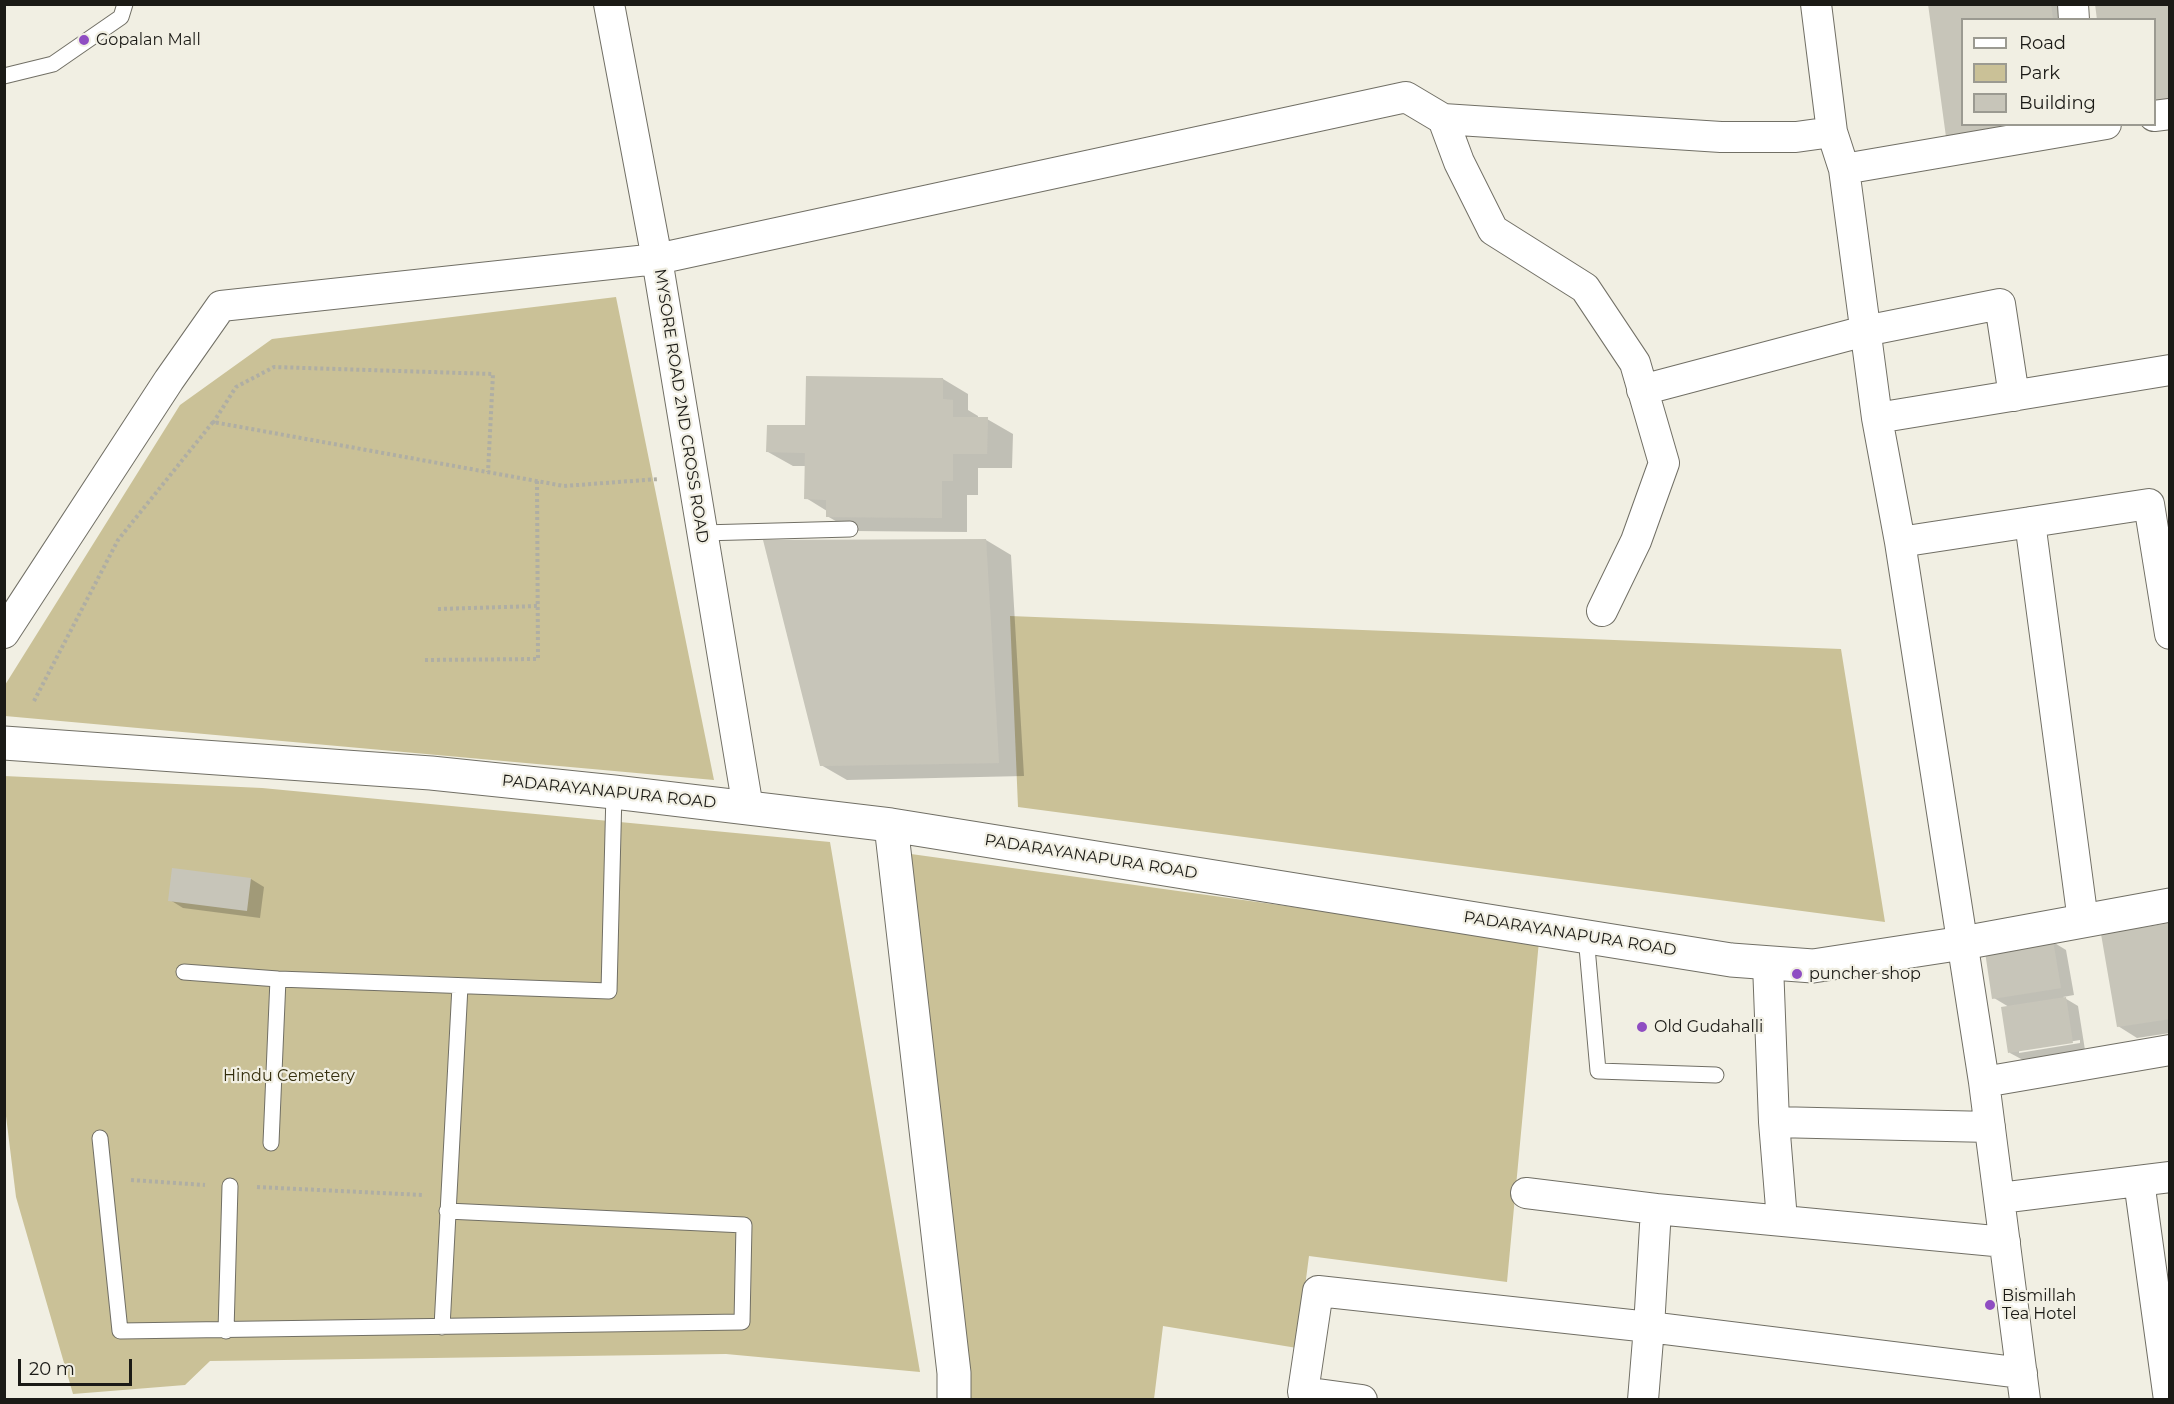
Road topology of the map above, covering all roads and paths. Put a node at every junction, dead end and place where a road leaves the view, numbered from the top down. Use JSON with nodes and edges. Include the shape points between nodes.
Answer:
{"nodes":[{"id":1,"x":125,"y":4,"type":"edge"},
{"id":2,"x":609,"y":4,"type":"edge"},
{"id":3,"x":1816,"y":4,"type":"edge"},
{"id":4,"x":4,"y":76,"type":"edge"},
{"id":5,"x":1443,"y":120,"type":"junction"},
{"id":6,"x":2093,"y":126,"type":"edge"},
{"id":7,"x":1832,"y":132,"type":"junction"},
{"id":8,"x":1844,"y":169,"type":"junction"},
{"id":9,"x":657,"y":259,"type":"junction"},
{"id":10,"x":1865,"y":331,"type":"junction"},
{"id":11,"x":2169,"y":370,"type":"edge"},
{"id":12,"x":1642,"y":390,"type":"junction"},
{"id":13,"x":2014,"y":396,"type":"junction"},
{"id":14,"x":1877,"y":418,"type":"junction"},
{"id":15,"x":211,"y":425,"type":"junction"},
{"id":16,"x":488,"y":472,"type":"junction"},
{"id":17,"x":693,"y":476,"type":"junction"},
{"id":18,"x":537,"y":481,"type":"junction"},
{"id":19,"x":2159,"y":502,"type":"edge"},
{"id":20,"x":2030,"y":522,"type":"junction"},
{"id":21,"x":850,"y":529,"type":"dead end"},
{"id":22,"x":702,"y":533,"type":"junction"},
{"id":23,"x":1900,"y":542,"type":"junction"},
{"id":24,"x":538,"y":606,"type":"junction"},
{"id":25,"x":438,"y":609,"type":"dead end"},
{"id":26,"x":1602,"y":611,"type":"dead end"},
{"id":27,"x":4,"y":633,"type":"edge"},
{"id":28,"x":2169,"y":634,"type":"edge"},
{"id":29,"x":425,"y":660,"type":"dead end"},
{"id":30,"x":34,"y":701,"type":"dead end"},
{"id":31,"x":4,"y":743,"type":"edge"},
{"id":32,"x":614,"y":792,"type":"junction"},
{"id":33,"x":748,"y":808,"type":"junction"},
{"id":34,"x":891,"y":825,"type":"junction"},
{"id":35,"x":2169,"y":905,"type":"edge"},
{"id":36,"x":2083,"y":921,"type":"junction"},
{"id":37,"x":1586,"y":936,"type":"junction"},
{"id":38,"x":1963,"y":943,"type":"junction"},
{"id":39,"x":1768,"y":964,"type":"junction"},
{"id":40,"x":184,"y":972,"type":"dead end"},
{"id":41,"x":278,"y":979,"type":"junction"},
{"id":42,"x":460,"y":987,"type":"junction"},
{"id":43,"x":2169,"y":1050,"type":"edge"},
{"id":44,"x":1716,"y":1075,"type":"dead end"},
{"id":45,"x":1984,"y":1082,"type":"junction"},
{"id":46,"x":1774,"y":1122,"type":"junction"},
{"id":47,"x":1990,"y":1126,"type":"junction"},
{"id":48,"x":100,"y":1138,"type":"dead end"},
{"id":49,"x":271,"y":1143,"type":"dead end"},
{"id":50,"x":2169,"y":1177,"type":"edge"},
{"id":51,"x":104,"y":1179,"type":"junction"},
{"id":52,"x":2139,"y":1181,"type":"junction"},
{"id":53,"x":230,"y":1186,"type":"junction"},
{"id":54,"x":1526,"y":1193,"type":"dead end"},
{"id":55,"x":2000,"y":1198,"type":"junction"},
{"id":56,"x":447,"y":1204,"type":"junction"},
{"id":57,"x":1656,"y":1209,"type":"junction"},
{"id":58,"x":1782,"y":1221,"type":"junction"},
{"id":59,"x":2005,"y":1242,"type":"junction"},
{"id":60,"x":442,"y":1327,"type":"junction"},
{"id":61,"x":1649,"y":1327,"type":"junction"},
{"id":62,"x":226,"y":1331,"type":"junction"},
{"id":63,"x":2023,"y":1386,"type":"edge"},
{"id":64,"x":954,"y":1400,"type":"edge"},
{"id":65,"x":1362,"y":1400,"type":"edge"},
{"id":66,"x":1643,"y":1400,"type":"edge"},
{"id":67,"x":2169,"y":1400,"type":"edge"}],
"edges":[{"from":1,"to":4,"type":"lane","via":[[121,17],[53,64]]},
{"from":2,"to":9,"type":"street","name":"MYSORE ROAD 2ND CROSS ROAD"},
{"from":3,"to":7,"type":"street"},
{"from":5,"to":7,"type":"street","via":[[1721,137]]},
{"from":5,"to":9,"type":"street","via":[[1406,97]]},
{"from":5,"to":12,"type":"street","via":[[1493,230],[1585,288],[1635,363]]},
{"from":6,"to":8,"type":"street"},
{"from":7,"to":8,"type":"street"},
{"from":8,"to":10,"type":"street"},
{"from":9,"to":17,"type":"street","name":"MYSORE ROAD 2ND CROSS ROAD"},
{"from":9,"to":27,"type":"street","via":[[221,306]]},
{"from":10,"to":12,"type":"street"},
{"from":10,"to":13,"type":"street","via":[[2000,304]]},
{"from":10,"to":14,"type":"street"},
{"from":11,"to":13,"type":"street"},
{"from":12,"to":26,"type":"street","via":[[1664,464],[1636,541]]},
{"from":13,"to":14,"type":"street"},
{"from":14,"to":23,"type":"street"},
{"from":15,"to":16,"type":"path","via":[[213,422]]},
{"from":15,"to":16,"type":"path","via":[[236,387],[274,367],[493,374]]},
{"from":15,"to":30,"type":"path","via":[[118,540]]},
{"from":16,"to":18,"type":"path"},
{"from":17,"to":18,"type":"path","via":[[564,486]]},
{"from":17,"to":22,"type":"street","name":"MYSORE ROAD 2ND CROSS ROAD"},
{"from":18,"to":24,"type":"path"},
{"from":19,"to":20,"type":"street"},
{"from":19,"to":28,"type":"street"},
{"from":20,"to":23,"type":"street"},
{"from":20,"to":36,"type":"street"},
{"from":21,"to":22,"type":"lane"},
{"from":22,"to":33,"type":"street","name":"MYSORE ROAD 2ND CROSS ROAD"},
{"from":23,"to":38,"type":"street"},
{"from":24,"to":25,"type":"path"},
{"from":24,"to":29,"type":"path","via":[[538,659]]},
{"from":31,"to":32,"type":"street","name":"PADARAYANAPURA ROAD","via":[[431,773]]},
{"from":32,"to":33,"type":"street","name":"PADARAYANAPURA ROAD"},
{"from":32,"to":42,"type":"lane","via":[[609,991]]},
{"from":33,"to":34,"type":"street","name":"PADARAYANAPURA ROAD"},
{"from":34,"to":37,"type":"street","name":"PADARAYANAPURA ROAD"},
{"from":34,"to":64,"type":"street"},
{"from":35,"to":36,"type":"street","name":"PADARAYANAPURA ROAD"},
{"from":36,"to":38,"type":"street","name":"PADARAYANAPURA ROAD"},
{"from":37,"to":39,"type":"street","name":"PADARAYANAPURA ROAD"},
{"from":37,"to":44,"type":"lane","via":[[1598,1071]]},
{"from":38,"to":39,"type":"street","name":"PADARAYANAPURA ROAD","via":[[1813,966]]},
{"from":38,"to":45,"type":"street"},
{"from":39,"to":46,"type":"street"},
{"from":40,"to":41,"type":"lane"},
{"from":41,"to":42,"type":"lane"},
{"from":41,"to":49,"type":"lane"},
{"from":42,"to":56,"type":"lane"},
{"from":43,"to":45,"type":"street"},
{"from":45,"to":47,"type":"street"},
{"from":46,"to":47,"type":"street"},
{"from":46,"to":58,"type":"street"},
{"from":47,"to":55,"type":"street"},
{"from":48,"to":51,"type":"lane"},
{"from":50,"to":52,"type":"street"},
{"from":51,"to":53,"type":"path"},
{"from":51,"to":62,"type":"lane","via":[[120,1331]]},
{"from":52,"to":55,"type":"street"},
{"from":52,"to":67,"type":"street"},
{"from":53,"to":56,"type":"path"},
{"from":53,"to":62,"type":"lane"},
{"from":54,"to":57,"type":"street"},
{"from":55,"to":59,"type":"street"},
{"from":56,"to":60,"type":"lane"},
{"from":56,"to":60,"type":"lane","via":[[744,1225],[742,1323]]},
{"from":57,"to":58,"type":"street"},
{"from":57,"to":61,"type":"street"},
{"from":58,"to":59,"type":"street"},
{"from":59,"to":63,"type":"street"},
{"from":60,"to":62,"type":"lane"},
{"from":61,"to":63,"type":"street"},
{"from":61,"to":65,"type":"street","via":[[1318,1291],[1303,1392]]},
{"from":61,"to":66,"type":"street"}]}
